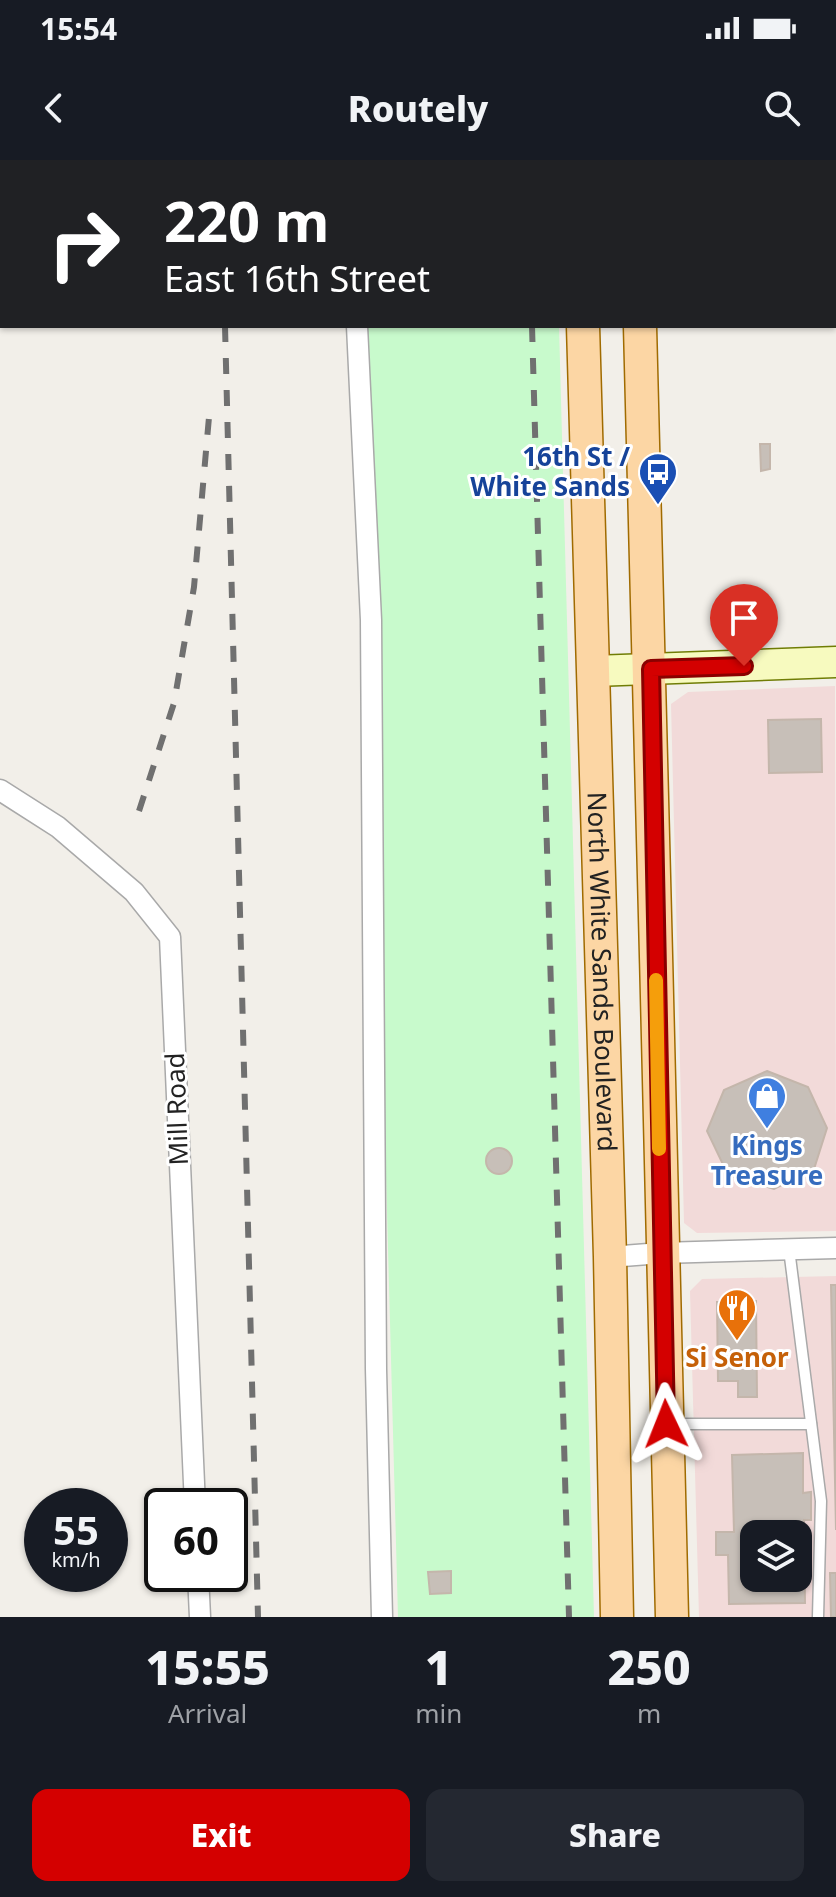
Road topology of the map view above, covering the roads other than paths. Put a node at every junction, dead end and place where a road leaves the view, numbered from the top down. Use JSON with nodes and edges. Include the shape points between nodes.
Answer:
{"nodes":[{"id":1,"x":357,"y":328,"type":"edge"},
{"id":2,"x":583,"y":328,"type":"edge"},
{"id":3,"x":640,"y":328,"type":"edge"},
{"id":4,"x":836,"y":662,"type":"edge"},
{"id":5,"x":651,"y":669,"type":"junction"},
{"id":6,"x":594,"y":671,"type":"junction"},
{"id":7,"x":0,"y":790,"type":"edge"},
{"id":8,"x":836,"y":1248,"type":"edge"},
{"id":9,"x":789,"y":1249,"type":"junction"},
{"id":10,"x":661,"y":1253,"type":"junction"},
{"id":11,"x":610,"y":1257,"type":"junction"},
{"id":12,"x":666,"y":1424,"type":"junction"},
{"id":13,"x":811,"y":1424,"type":"junction"},
{"id":14,"x":194,"y":1488,"type":"edge"},
{"id":15,"x":199,"y":1592,"type":"edge"},
{"id":16,"x":200,"y":1617,"type":"edge"},
{"id":17,"x":382,"y":1617,"type":"edge"},
{"id":18,"x":617,"y":1617,"type":"edge"},
{"id":19,"x":672,"y":1617,"type":"edge"},
{"id":20,"x":818,"y":1617,"type":"edge"}],
"edges":[{"from":1,"to":17,"type":"street","via":[[371,620],[375,1353]]},
{"from":2,"to":6,"type":"main road","name":"North White Sands Boulevard"},
{"from":3,"to":5,"type":"main road","name":"North White Sands Boulevard"},
{"from":4,"to":5,"type":"street"},
{"from":5,"to":6,"type":"street"},
{"from":5,"to":10,"type":"main road","name":"North White Sands Boulevard"},
{"from":6,"to":11,"type":"main road","name":"North White Sands Boulevard"},
{"from":7,"to":14,"type":"street","name":"Mill Road","via":[[58,827],[134,892],[170,937]]},
{"from":8,"to":9,"type":"street"},
{"from":9,"to":10,"type":"street"},
{"from":9,"to":13,"type":"lane"},
{"from":10,"to":11,"type":"street"},
{"from":10,"to":12,"type":"main road","name":"North White Sands Boulevard"},
{"from":11,"to":18,"type":"main road","name":"North White Sands Boulevard"},
{"from":12,"to":13,"type":"lane"},
{"from":12,"to":19,"type":"main road","name":"North White Sands Boulevard"},
{"from":13,"to":20,"type":"lane","via":[[821,1501]]},
{"from":15,"to":16,"type":"street"}]}
